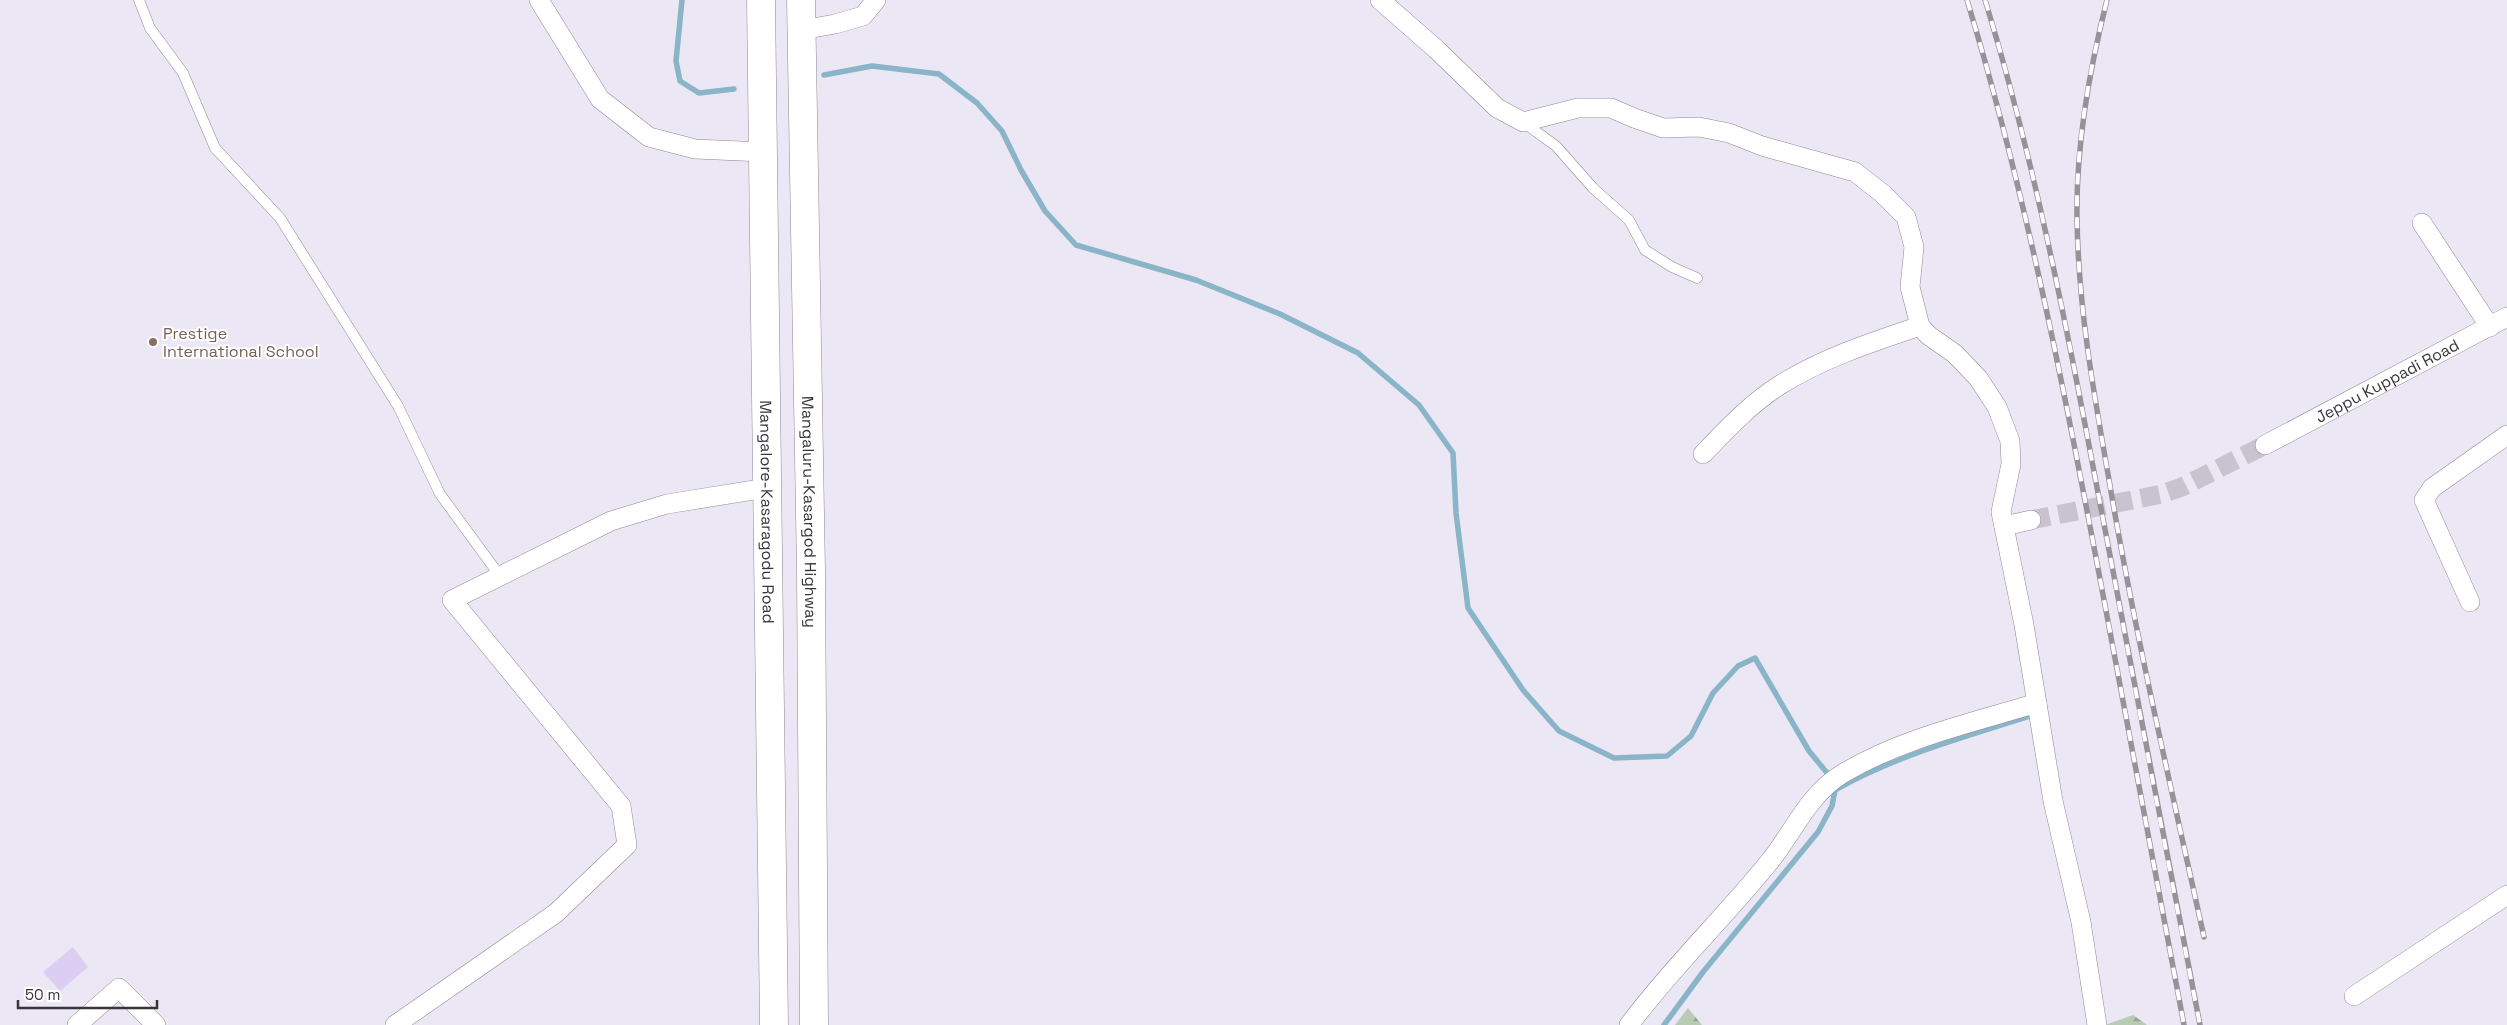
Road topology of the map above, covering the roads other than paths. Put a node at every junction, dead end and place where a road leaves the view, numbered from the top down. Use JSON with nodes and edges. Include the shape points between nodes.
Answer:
{"nodes":[{"id":1,"x":139,"y":0,"type":"edge"},
{"id":2,"x":539,"y":0,"type":"edge"},
{"id":3,"x":761,"y":0,"type":"edge"},
{"id":4,"x":801,"y":0,"type":"edge"},
{"id":5,"x":876,"y":0,"type":"edge"},
{"id":6,"x":1380,"y":0,"type":"edge"},
{"id":7,"x":802,"y":30,"type":"junction"},
{"id":8,"x":1523,"y":122,"type":"junction"},
{"id":9,"x":763,"y":152,"type":"junction"},
{"id":10,"x":2422,"y":223,"type":"dead end"},
{"id":11,"x":1697,"y":278,"type":"dead end"},
{"id":12,"x":2507,"y":317,"type":"edge"},
{"id":13,"x":1920,"y":326,"type":"junction"},
{"id":14,"x":2490,"y":327,"type":"junction"},
{"id":15,"x":2507,"y":435,"type":"edge"},
{"id":16,"x":2265,"y":445,"type":"tunnel mouth"},
{"id":17,"x":1703,"y":454,"type":"dead end"},
{"id":18,"x":767,"y":488,"type":"junction"},
{"id":19,"x":2031,"y":520,"type":"tunnel mouth"},
{"id":20,"x":2004,"y":526,"type":"junction"},
{"id":21,"x":500,"y":576,"type":"junction"},
{"id":22,"x":2470,"y":602,"type":"dead end"},
{"id":23,"x":2037,"y":703,"type":"junction"},
{"id":24,"x":2507,"y":895,"type":"edge"},
{"id":25,"x":2354,"y":996,"type":"dead end"},
{"id":26,"x":77,"y":1025,"type":"edge"},
{"id":27,"x":156,"y":1025,"type":"edge"},
{"id":28,"x":395,"y":1025,"type":"edge"},
{"id":29,"x":774,"y":1025,"type":"edge"},
{"id":30,"x":814,"y":1025,"type":"edge"},
{"id":31,"x":1629,"y":1025,"type":"edge"},
{"id":32,"x":2097,"y":1025,"type":"edge"}],
"edges":[{"from":1,"to":21,"type":"lane","via":[[150,28],[183,73],[215,148],[280,218],[398,406],[440,494]]},
{"from":2,"to":9,"type":"street","via":[[600,99],[649,137],[695,149]]},
{"from":3,"to":9,"type":"highway","name":"Mangalore-Kasaragodu Road"},
{"from":4,"to":7,"type":"highway","name":"Mangaluru-Kasargod Highway"},
{"from":5,"to":7,"type":"street","via":[[863,16]]},
{"from":6,"to":8,"type":"street","via":[[1497,108]]},
{"from":7,"to":30,"type":"highway","name":"Mangaluru-Kasargod Highway","via":[[812,571]]},
{"from":8,"to":11,"type":"lane","via":[[1556,146],[1593,188],[1629,220],[1645,250]]},
{"from":8,"to":13,"type":"street","via":[[1578,108],[1611,108],[1663,128],[1699,127],[1729,133],[1762,146],[1855,172],[1906,217],[1914,247],[1910,287]]},
{"from":9,"to":18,"type":"highway","name":"Mangalore-Kasaragodu Road"},
{"from":10,"to":14,"type":"street"},
{"from":12,"to":14,"type":"street","name":"Jeppu Kuppadi Road"},
{"from":13,"to":17,"type":"street","via":[[1823,361],[1778,386],[1737,419]]},
{"from":13,"to":20,"type":"street","via":[[1955,354],[1978,378],[1997,407],[2010,441],[2010,464],[2001,512]]},
{"from":14,"to":16,"type":"street","name":"Jeppu Kuppadi Road"},
{"from":15,"to":22,"type":"street","via":[[2432,488],[2424,500]]},
{"from":18,"to":21,"type":"street","via":[[666,504],[611,521]]},
{"from":18,"to":29,"type":"highway","name":"Mangalore-Kasaragodu Road"},
{"from":19,"to":20,"type":"street"},
{"from":20,"to":23,"type":"street"},
{"from":21,"to":28,"type":"street","via":[[452,600],[620,806],[627,845],[556,913]]},
{"from":23,"to":31,"type":"street","via":[[1909,741],[1842,774],[1824,787],[1771,860]]},
{"from":23,"to":32,"type":"street","via":[[2053,801],[2081,922]]},
{"from":24,"to":25,"type":"street"},
{"from":26,"to":27,"type":"street","via":[[119,988]]}]}
